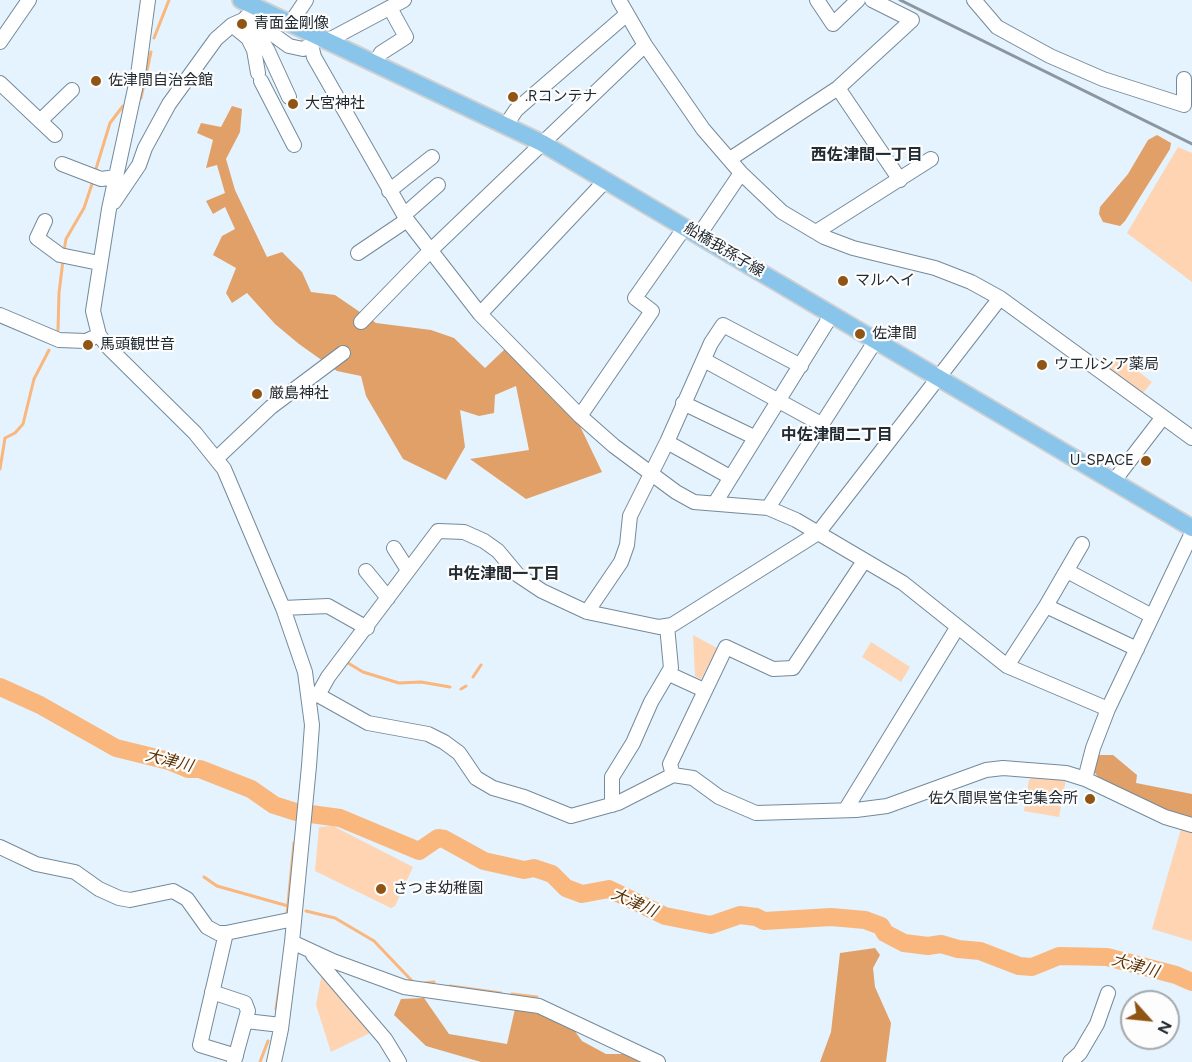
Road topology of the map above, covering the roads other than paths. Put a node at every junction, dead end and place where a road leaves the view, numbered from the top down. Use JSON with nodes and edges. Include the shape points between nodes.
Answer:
{"nodes":[{"id":1,"x":29,"y":0,"type":"edge"},
{"id":2,"x":148,"y":0,"type":"edge"},
{"id":3,"x":241,"y":0,"type":"edge"},
{"id":4,"x":306,"y":0,"type":"edge"},
{"id":5,"x":404,"y":0,"type":"edge"},
{"id":6,"x":619,"y":0,"type":"edge"},
{"id":7,"x":817,"y":0,"type":"edge"},
{"id":8,"x":858,"y":0,"type":"edge"},
{"id":9,"x":872,"y":0,"type":"edge"},
{"id":10,"x":974,"y":0,"type":"edge"},
{"id":11,"x":390,"y":8,"type":"junction"},
{"id":12,"x":627,"y":14,"type":"junction"},
{"id":13,"x":246,"y":17,"type":"junction"},
{"id":14,"x":290,"y":24,"type":"junction"},
{"id":15,"x":232,"y":25,"type":"junction"},
{"id":16,"x":318,"y":41,"type":"junction"},
{"id":17,"x":0,"y":42,"type":"edge"},
{"id":18,"x":645,"y":45,"type":"junction"},
{"id":19,"x":374,"y":64,"type":"junction"},
{"id":20,"x":1184,"y":79,"type":"dead end"},
{"id":21,"x":0,"y":84,"type":"edge"},
{"id":22,"x":838,"y":88,"type":"junction"},
{"id":23,"x":72,"y":90,"type":"dead end"},
{"id":24,"x":289,"y":97,"type":"dead end"},
{"id":25,"x":40,"y":121,"type":"junction"},
{"id":26,"x":506,"y":125,"type":"junction"},
{"id":27,"x":55,"y":135,"type":"dead end"},
{"id":28,"x":542,"y":143,"type":"junction"},
{"id":29,"x":294,"y":145,"type":"dead end"},
{"id":30,"x":432,"y":157,"type":"dead end"},
{"id":31,"x":730,"y":159,"type":"junction"},
{"id":32,"x":931,"y":159,"type":"dead end"},
{"id":33,"x":62,"y":164,"type":"dead end"},
{"id":34,"x":741,"y":173,"type":"junction"},
{"id":35,"x":116,"y":177,"type":"junction"},
{"id":36,"x":606,"y":180,"type":"junction"},
{"id":37,"x":900,"y":180,"type":"junction"},
{"id":38,"x":438,"y":185,"type":"dead end"},
{"id":39,"x":389,"y":191,"type":"junction"},
{"id":40,"x":109,"y":209,"type":"junction"},
{"id":41,"x":405,"y":217,"type":"junction"},
{"id":42,"x":45,"y":221,"type":"dead end"},
{"id":43,"x":692,"y":231,"type":"junction"},
{"id":44,"x":816,"y":232,"type":"junction"},
{"id":45,"x":430,"y":250,"type":"junction"},
{"id":46,"x":358,"y":254,"type":"dead end"},
{"id":47,"x":99,"y":262,"type":"junction"},
{"id":48,"x":1000,"y":298,"type":"junction"},
{"id":49,"x":480,"y":314,"type":"junction"},
{"id":50,"x":832,"y":314,"type":"junction"},
{"id":51,"x":0,"y":315,"type":"edge"},
{"id":52,"x":361,"y":322,"type":"dead end"},
{"id":53,"x":99,"y":335,"type":"junction"},
{"id":54,"x":876,"y":340,"type":"junction"},
{"id":55,"x":343,"y":352,"type":"dead end"},
{"id":56,"x":704,"y":360,"type":"junction"},
{"id":57,"x":801,"y":366,"type":"junction"},
{"id":58,"x":940,"y":379,"type":"junction"},
{"id":59,"x":780,"y":399,"type":"junction"},
{"id":60,"x":683,"y":403,"type":"junction"},
{"id":61,"x":580,"y":416,"type":"junction"},
{"id":62,"x":1162,"y":417,"type":"junction"},
{"id":63,"x":821,"y":424,"type":"junction"},
{"id":64,"x":754,"y":437,"type":"junction"},
{"id":65,"x":1192,"y":438,"type":"edge"},
{"id":66,"x":667,"y":442,"type":"junction"},
{"id":67,"x":217,"y":458,"type":"junction"},
{"id":68,"x":652,"y":473,"type":"junction"},
{"id":69,"x":730,"y":477,"type":"junction"},
{"id":70,"x":1113,"y":482,"type":"junction"},
{"id":71,"x":715,"y":503,"type":"junction"},
{"id":72,"x":768,"y":507,"type":"junction"},
{"id":73,"x":1192,"y":528,"type":"edge"},
{"id":74,"x":818,"y":533,"type":"junction"},
{"id":75,"x":1192,"y":533,"type":"edge"},
{"id":76,"x":1082,"y":544,"type":"dead end"},
{"id":77,"x":394,"y":548,"type":"dead end"},
{"id":78,"x":864,"y":561,"type":"junction"},
{"id":79,"x":408,"y":570,"type":"junction"},
{"id":80,"x":366,"y":571,"type":"dead end"},
{"id":81,"x":1066,"y":571,"type":"junction"},
{"id":82,"x":388,"y":598,"type":"junction"},
{"id":83,"x":1046,"y":606,"type":"junction"},
{"id":84,"x":284,"y":608,"type":"junction"},
{"id":85,"x":587,"y":612,"type":"junction"},
{"id":86,"x":1152,"y":616,"type":"junction"},
{"id":87,"x":666,"y":626,"type":"junction"},
{"id":88,"x":367,"y":628,"type":"junction"},
{"id":89,"x":957,"y":628,"type":"junction"},
{"id":90,"x":1137,"y":649,"type":"junction"},
{"id":91,"x":1007,"y":666,"type":"junction"},
{"id":92,"x":669,"y":674,"type":"junction"},
{"id":93,"x":704,"y":690,"type":"junction"},
{"id":94,"x":314,"y":696,"type":"junction"},
{"id":95,"x":1108,"y":709,"type":"junction"},
{"id":96,"x":673,"y":775,"type":"junction"},
{"id":97,"x":1085,"y":779,"type":"junction"},
{"id":98,"x":612,"y":805,"type":"junction"},
{"id":99,"x":846,"y":809,"type":"junction"},
{"id":100,"x":1192,"y":825,"type":"edge"},
{"id":101,"x":0,"y":847,"type":"edge"},
{"id":102,"x":294,"y":919,"type":"junction"},
{"id":103,"x":226,"y":933,"type":"junction"},
{"id":104,"x":291,"y":942,"type":"junction"},
{"id":105,"x":308,"y":948,"type":"junction"},
{"id":106,"x":212,"y":992,"type":"junction"},
{"id":107,"x":1108,"y":993,"type":"dead end"},
{"id":108,"x":246,"y":1021,"type":"junction"},
{"id":109,"x":281,"y":1025,"type":"junction"},
{"id":110,"x":235,"y":1059,"type":"edge"},
{"id":111,"x":274,"y":1062,"type":"edge"},
{"id":112,"x":399,"y":1062,"type":"edge"},
{"id":113,"x":658,"y":1062,"type":"edge"},
{"id":114,"x":1070,"y":1062,"type":"edge"}],
"edges":[{"from":1,"to":17,"type":"street"},
{"from":2,"to":35,"type":"street","via":[[140,66]]},
{"from":3,"to":14,"type":"main road","name":"船橋我孫子線"},
{"from":4,"to":14,"type":"street"},
{"from":5,"to":11,"type":"street"},
{"from":6,"to":12,"type":"street"},
{"from":7,"to":8,"type":"street","via":[[833,24]]},
{"from":9,"to":22,"type":"street","via":[[912,20]]},
{"from":10,"to":20,"type":"street","via":[[998,27],[1103,80],[1184,105]]},
{"from":11,"to":16,"type":"street"},
{"from":11,"to":19,"type":"street","via":[[406,37],[381,54]]},
{"from":12,"to":18,"type":"street"},
{"from":12,"to":26,"type":"street","via":[[516,110]]},
{"from":13,"to":15,"type":"street"},
{"from":13,"to":16,"type":"street","via":[[265,22],[271,33],[289,46],[303,49]]},
{"from":13,"to":24,"type":"street","via":[[267,49]]},
{"from":14,"to":16,"type":"main road","name":"船橋我孫子線"},
{"from":15,"to":29,"type":"street","via":[[248,38],[259,77]]},
{"from":15,"to":40,"type":"street","via":[[216,39],[169,104],[139,165]]},
{"from":16,"to":19,"type":"main road","name":"船橋我孫子線"},
{"from":16,"to":39,"type":"street","via":[[319,67]]},
{"from":18,"to":28,"type":"street"},
{"from":18,"to":31,"type":"street","via":[[703,129]]},
{"from":19,"to":26,"type":"main road","name":"船橋我孫子線"},
{"from":21,"to":25,"type":"street"},
{"from":22,"to":31,"type":"street"},
{"from":22,"to":37,"type":"street"},
{"from":23,"to":25,"type":"street"},
{"from":25,"to":27,"type":"street"},
{"from":26,"to":28,"type":"main road","name":"船橋我孫子線"},
{"from":28,"to":36,"type":"main road","name":"船橋我孫子線"},
{"from":28,"to":45,"type":"street"},
{"from":30,"to":39,"type":"street"},
{"from":31,"to":34,"type":"street"},
{"from":32,"to":37,"type":"street"},
{"from":33,"to":35,"type":"street","via":[[94,177]]},
{"from":34,"to":43,"type":"street"},
{"from":34,"to":44,"type":"street","via":[[782,212]]},
{"from":35,"to":40,"type":"street"},
{"from":36,"to":43,"type":"main road","name":"船橋我孫子線"},
{"from":36,"to":49,"type":"street"},
{"from":37,"to":44,"type":"street"},
{"from":38,"to":41,"type":"street"},
{"from":39,"to":41,"type":"street"},
{"from":40,"to":47,"type":"street"},
{"from":41,"to":45,"type":"street"},
{"from":41,"to":46,"type":"street"},
{"from":42,"to":47,"type":"street","via":[[37,238],[64,256]]},
{"from":43,"to":50,"type":"main road","name":"船橋我孫子線"},
{"from":43,"to":61,"type":"street","via":[[636,298],[652,311]]},
{"from":44,"to":48,"type":"street","via":[[853,248],[958,276]]},
{"from":45,"to":49,"type":"street"},
{"from":45,"to":52,"type":"street"},
{"from":47,"to":53,"type":"street","via":[[93,302]]},
{"from":48,"to":58,"type":"street"},
{"from":48,"to":62,"type":"street"},
{"from":49,"to":61,"type":"street"},
{"from":50,"to":54,"type":"main road","name":"船橋我孫子線"},
{"from":50,"to":57,"type":"street"},
{"from":51,"to":53,"type":"street","via":[[54,339],[86,341]]},
{"from":53,"to":67,"type":"street"},
{"from":54,"to":58,"type":"main road","name":"船橋我孫子線"},
{"from":54,"to":63,"type":"street"},
{"from":55,"to":67,"type":"street","via":[[270,406]]},
{"from":56,"to":57,"type":"street","via":[[723,325]]},
{"from":56,"to":59,"type":"street"},
{"from":56,"to":60,"type":"street"},
{"from":57,"to":59,"type":"street"},
{"from":58,"to":70,"type":"main road","name":"船橋我孫子線"},
{"from":58,"to":74,"type":"street"},
{"from":59,"to":63,"type":"street"},
{"from":59,"to":64,"type":"street"},
{"from":60,"to":64,"type":"street"},
{"from":60,"to":66,"type":"street"},
{"from":61,"to":68,"type":"street"},
{"from":62,"to":65,"type":"street"},
{"from":62,"to":70,"type":"street"},
{"from":63,"to":72,"type":"street"},
{"from":64,"to":69,"type":"street"},
{"from":66,"to":68,"type":"street"},
{"from":66,"to":69,"type":"street"},
{"from":67,"to":84,"type":"street"},
{"from":68,"to":71,"type":"street","via":[[694,502]]},
{"from":68,"to":85,"type":"street","via":[[630,516],[621,562]]},
{"from":69,"to":71,"type":"street"},
{"from":70,"to":73,"type":"main road","name":"船橋我孫子線"},
{"from":71,"to":72,"type":"street"},
{"from":72,"to":74,"type":"street"},
{"from":74,"to":78,"type":"street"},
{"from":74,"to":87,"type":"street"},
{"from":75,"to":86,"type":"street"},
{"from":76,"to":81,"type":"street"},
{"from":77,"to":79,"type":"street"},
{"from":78,"to":89,"type":"street","via":[[903,583]]},
{"from":78,"to":93,"type":"street","via":[[793,668],[773,669],[726,647]]},
{"from":79,"to":82,"type":"street"},
{"from":79,"to":85,"type":"street","via":[[436,526],[464,532],[498,551],[518,575],[542,591]]},
{"from":80,"to":82,"type":"street"},
{"from":81,"to":83,"type":"street"},
{"from":81,"to":86,"type":"street"},
{"from":82,"to":88,"type":"street"},
{"from":83,"to":90,"type":"street"},
{"from":83,"to":91,"type":"street"},
{"from":84,"to":88,"type":"street","via":[[328,606]]},
{"from":84,"to":94,"type":"street"},
{"from":85,"to":87,"type":"street"},
{"from":86,"to":90,"type":"street"},
{"from":87,"to":92,"type":"street","via":[[672,668]]},
{"from":88,"to":94,"type":"street"},
{"from":89,"to":91,"type":"street"},
{"from":89,"to":99,"type":"street"},
{"from":90,"to":95,"type":"street"},
{"from":91,"to":95,"type":"street"},
{"from":92,"to":93,"type":"street"},
{"from":92,"to":98,"type":"street","via":[[612,777]]},
{"from":93,"to":96,"type":"street","via":[[670,764]]},
{"from":94,"to":98,"type":"street","via":[[368,723],[428,734],[459,753],[484,783],[562,815]]},
{"from":94,"to":102,"type":"street"},
{"from":95,"to":97,"type":"street"},
{"from":96,"to":98,"type":"street"},
{"from":96,"to":99,"type":"street","via":[[693,778],[719,797],[756,813]]},
{"from":97,"to":99,"type":"street","via":[[1037,770],[986,770],[887,806]]},
{"from":97,"to":100,"type":"street","via":[[1165,817]]},
{"from":101,"to":103,"type":"street","via":[[36,864],[75,872],[119,898],[130,900],[173,891],[187,899],[207,927]]},
{"from":102,"to":103,"type":"street"},
{"from":102,"to":104,"type":"street"},
{"from":103,"to":106,"type":"street"},
{"from":104,"to":105,"type":"street"},
{"from":104,"to":109,"type":"street"},
{"from":105,"to":112,"type":"street","via":[[385,1039]]},
{"from":105,"to":113,"type":"street","via":[[404,987],[539,1006]]},
{"from":106,"to":108,"type":"street","via":[[245,1003]]},
{"from":106,"to":110,"type":"street","via":[[200,1045]]},
{"from":107,"to":114,"type":"street","via":[[1097,1024]]},
{"from":108,"to":109,"type":"street"},
{"from":108,"to":110,"type":"street"},
{"from":109,"to":111,"type":"street"}]}
